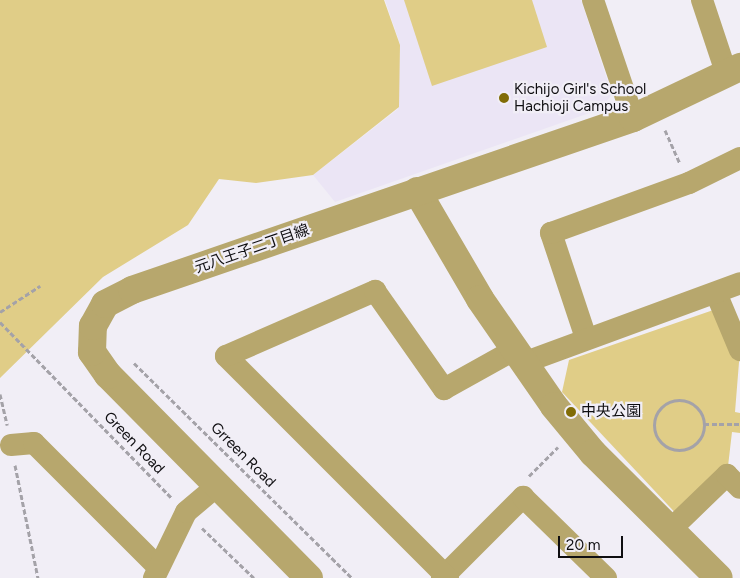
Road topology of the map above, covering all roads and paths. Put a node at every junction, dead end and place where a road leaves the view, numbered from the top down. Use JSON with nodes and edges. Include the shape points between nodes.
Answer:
{"nodes":[{"id":1,"x":593,"y":0,"type":"edge"},
{"id":2,"x":702,"y":0,"type":"edge"},
{"id":3,"x":734,"y":71,"type":"edge"},
{"id":4,"x":633,"y":118,"type":"junction"},
{"id":5,"x":665,"y":130,"type":"dead end"},
{"id":6,"x":740,"y":158,"type":"edge"},
{"id":7,"x":689,"y":183,"type":"junction"},
{"id":8,"x":417,"y":191,"type":"junction"},
{"id":9,"x":740,"y":282,"type":"edge"},
{"id":10,"x":40,"y":286,"type":"dead end"},
{"id":11,"x":716,"y":293,"type":"junction"},
{"id":12,"x":0,"y":312,"type":"edge"},
{"id":13,"x":0,"y":322,"type":"edge"},
{"id":14,"x":586,"y":338,"type":"junction"},
{"id":15,"x":740,"y":350,"type":"edge"},
{"id":16,"x":126,"y":355,"type":"dead end"},
{"id":17,"x":519,"y":357,"type":"junction"},
{"id":18,"x":0,"y":394,"type":"edge"},
{"id":19,"x":704,"y":424,"type":"junction"},
{"id":20,"x":740,"y":424,"type":"edge"},
{"id":21,"x":562,"y":443,"type":"dead end"},
{"id":22,"x":11,"y":445,"type":"junction"},
{"id":23,"x":521,"y":484,"type":"dead end"},
{"id":24,"x":216,"y":487,"type":"junction"},
{"id":25,"x":740,"y":488,"type":"edge"},
{"id":26,"x":186,"y":512,"type":"junction"},
{"id":27,"x":671,"y":529,"type":"junction"},
{"id":28,"x":156,"y":572,"type":"edge"},
{"id":29,"x":445,"y":577,"type":"edge"},
{"id":30,"x":38,"y":578,"type":"edge"},
{"id":31,"x":254,"y":578,"type":"edge"},
{"id":32,"x":309,"y":578,"type":"edge"},
{"id":33,"x":352,"y":578,"type":"edge"},
{"id":34,"x":606,"y":578,"type":"edge"},
{"id":35,"x":720,"y":578,"type":"edge"}],
"edges":[{"from":1,"to":4,"type":"street"},
{"from":2,"to":3,"type":"street"},
{"from":3,"to":4,"type":"street","name":"元八王子二丁目線"},
{"from":4,"to":8,"type":"street","name":"元八王子二丁目線"},
{"from":5,"to":7,"type":"path"},
{"from":6,"to":7,"type":"street"},
{"from":7,"to":14,"type":"street","via":[[551,233]]},
{"from":8,"to":17,"type":"street"},
{"from":8,"to":24,"type":"street","name":"元八王子二丁目線","via":[[132,290],[105,304],[93,326],[92,352],[108,375]]},
{"from":9,"to":11,"type":"street"},
{"from":10,"to":12,"type":"path"},
{"from":11,"to":14,"type":"street"},
{"from":11,"to":15,"type":"street"},
{"from":13,"to":26,"type":"path","name":"Green Road"},
{"from":14,"to":17,"type":"street"},
{"from":16,"to":33,"type":"path","name":"Grreen Road"},
{"from":17,"to":27,"type":"street","via":[[592,453]]},
{"from":17,"to":29,"type":"street","via":[[444,390],[376,291],[226,356]]},
{"from":18,"to":22,"type":"path"},
{"from":19,"to":19,"type":"path","via":[[695,406],[679,400],[659,409],[654,426],[662,442],[677,450],[698,440]]},
{"from":19,"to":20,"type":"path"},
{"from":21,"to":23,"type":"path"},
{"from":22,"to":28,"type":"street","via":[[34,443]]},
{"from":22,"to":30,"type":"path"},
{"from":24,"to":26,"type":"street"},
{"from":24,"to":32,"type":"street","name":"元八王子二丁目線"},
{"from":25,"to":27,"type":"street","via":[[727,475]]},
{"from":26,"to":28,"type":"street"},
{"from":26,"to":31,"type":"path","name":"Green Road"},
{"from":27,"to":35,"type":"street"},
{"from":29,"to":34,"type":"street","via":[[523,497]]}]}
